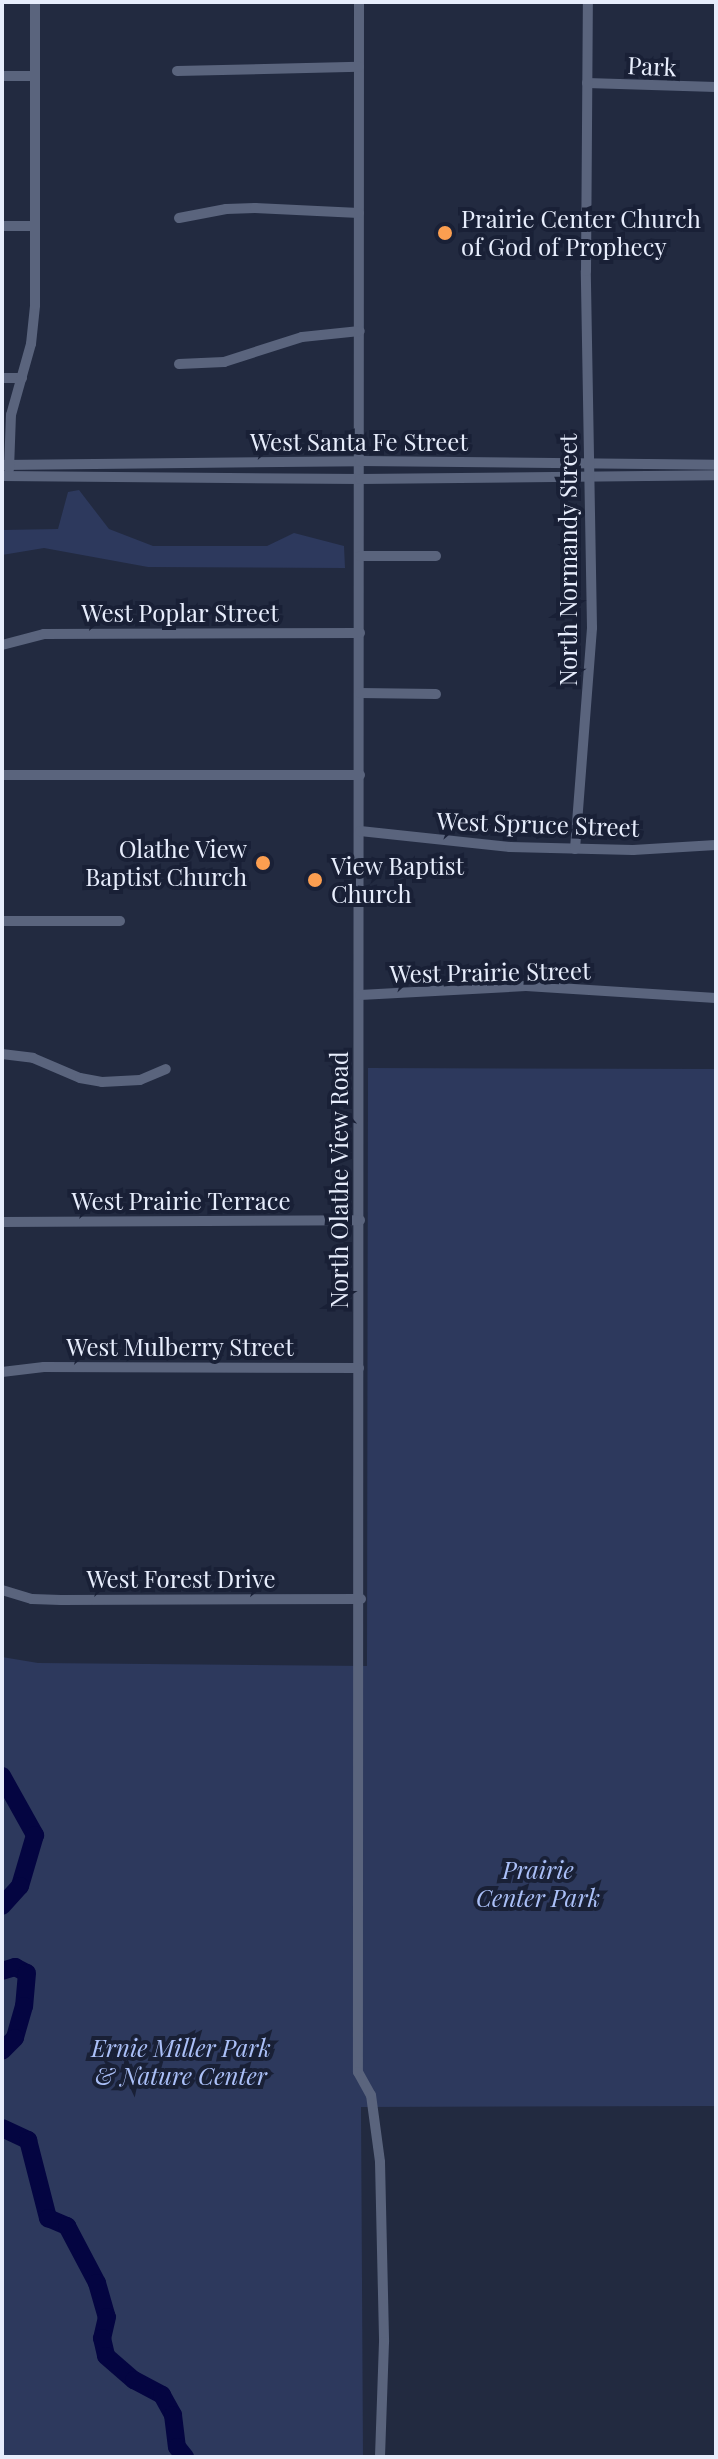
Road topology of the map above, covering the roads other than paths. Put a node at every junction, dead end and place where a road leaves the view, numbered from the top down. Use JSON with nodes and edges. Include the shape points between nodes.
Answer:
{"nodes":[{"id":1,"x":35,"y":2,"type":"edge"},
{"id":2,"x":359,"y":2,"type":"edge"},
{"id":3,"x":588,"y":2,"type":"edge"},
{"id":4,"x":359,"y":67,"type":"junction"},
{"id":5,"x":177,"y":71,"type":"dead end"},
{"id":6,"x":2,"y":76,"type":"edge"},
{"id":7,"x":35,"y":76,"type":"junction"},
{"id":8,"x":587,"y":83,"type":"junction"},
{"id":9,"x":716,"y":87,"type":"edge"},
{"id":10,"x":359,"y":213,"type":"junction"},
{"id":11,"x":179,"y":218,"type":"dead end"},
{"id":12,"x":2,"y":226,"type":"edge"},
{"id":13,"x":35,"y":226,"type":"junction"},
{"id":14,"x":360,"y":331,"type":"junction"},
{"id":15,"x":179,"y":364,"type":"dead end"},
{"id":16,"x":2,"y":378,"type":"edge"},
{"id":17,"x":22,"y":378,"type":"junction"},
{"id":18,"x":360,"y":461,"type":"junction"},
{"id":19,"x":716,"y":465,"type":"edge"},
{"id":20,"x":5,"y":470,"type":"edge"},
{"id":21,"x":588,"y":470,"type":"junction"},
{"id":22,"x":716,"y":475,"type":"edge"},
{"id":23,"x":360,"y":479,"type":"junction"},
{"id":24,"x":360,"y":556,"type":"junction"},
{"id":25,"x":436,"y":556,"type":"dead end"},
{"id":26,"x":360,"y":633,"type":"junction"},
{"id":27,"x":2,"y":645,"type":"edge"},
{"id":28,"x":360,"y":693,"type":"junction"},
{"id":29,"x":436,"y":694,"type":"dead end"},
{"id":30,"x":2,"y":775,"type":"edge"},
{"id":31,"x":360,"y":775,"type":"junction"},
{"id":32,"x":360,"y":831,"type":"junction"},
{"id":33,"x":716,"y":845,"type":"edge"},
{"id":34,"x":575,"y":849,"type":"junction"},
{"id":35,"x":2,"y":921,"type":"edge"},
{"id":36,"x":120,"y":921,"type":"dead end"},
{"id":37,"x":360,"y":995,"type":"junction"},
{"id":38,"x":716,"y":998,"type":"edge"},
{"id":39,"x":2,"y":1054,"type":"edge"},
{"id":40,"x":166,"y":1069,"type":"dead end"},
{"id":41,"x":360,"y":1220,"type":"junction"},
{"id":42,"x":2,"y":1222,"type":"edge"},
{"id":43,"x":359,"y":1368,"type":"junction"},
{"id":44,"x":2,"y":1372,"type":"edge"},
{"id":45,"x":2,"y":1590,"type":"edge"},
{"id":46,"x":361,"y":1599,"type":"junction"},
{"id":47,"x":380,"y":2457,"type":"edge"}],
"edges":[{"from":1,"to":7,"type":"street"},
{"from":2,"to":4,"type":"street","name":"North Olathe View Road"},
{"from":3,"to":8,"type":"street","name":"North Normandy Street"},
{"from":4,"to":5,"type":"street"},
{"from":4,"to":10,"type":"street","name":"North Olathe View Road"},
{"from":6,"to":7,"type":"street"},
{"from":7,"to":13,"type":"street"},
{"from":8,"to":9,"type":"street","name":"Park"},
{"from":8,"to":21,"type":"street","name":"North Normandy Street"},
{"from":10,"to":11,"type":"street","via":[[255,208]]},
{"from":10,"to":14,"type":"street","name":"North Olathe View Road"},
{"from":12,"to":13,"type":"street"},
{"from":13,"to":17,"type":"street","via":[[34,325]]},
{"from":14,"to":15,"type":"street","via":[[302,337],[224,362]]},
{"from":14,"to":18,"type":"street","name":"North Olathe View Road"},
{"from":16,"to":17,"type":"street"},
{"from":17,"to":20,"type":"street","via":[[11,415]]},
{"from":18,"to":20,"type":"street","name":"West Santa Fe Street"},
{"from":18,"to":21,"type":"street","name":"West Santa Fe Street"},
{"from":18,"to":23,"type":"street","name":"North Olathe View Road"},
{"from":19,"to":21,"type":"street","name":"West Santa Fe Street"},
{"from":20,"to":23,"type":"street","name":"West Santa Fe Street"},
{"from":21,"to":22,"type":"street","name":"West Santa Fe Street"},
{"from":21,"to":23,"type":"street","name":"West Santa Fe Street"},
{"from":21,"to":34,"type":"street","name":"North Normandy Street","via":[[592,628]]},
{"from":23,"to":24,"type":"street","name":"North Olathe View Road"},
{"from":24,"to":25,"type":"street"},
{"from":24,"to":26,"type":"street","name":"North Olathe View Road"},
{"from":26,"to":27,"type":"street","name":"West Poplar Street","via":[[44,634]]},
{"from":26,"to":28,"type":"street","name":"North Olathe View Road"},
{"from":28,"to":29,"type":"street"},
{"from":28,"to":31,"type":"street","name":"North Olathe View Road"},
{"from":30,"to":31,"type":"street"},
{"from":31,"to":32,"type":"street","name":"North Olathe View Road"},
{"from":32,"to":34,"type":"street","name":"West Spruce Street","via":[[473,845]]},
{"from":32,"to":37,"type":"street","name":"North Olathe View Road"},
{"from":33,"to":34,"type":"street","name":"West Spruce Street"},
{"from":35,"to":36,"type":"street"},
{"from":37,"to":38,"type":"street","name":"West Prairie Street","via":[[526,986]]},
{"from":37,"to":41,"type":"street","name":"North Olathe View Road"},
{"from":39,"to":40,"type":"street","via":[[25,1055],[102,1082],[140,1080]]},
{"from":41,"to":42,"type":"street","name":"West Prairie Terrace"},
{"from":41,"to":43,"type":"street","name":"North Olathe View Road"},
{"from":43,"to":44,"type":"street","name":"West Mulberry Street","via":[[44,1367]]},
{"from":43,"to":46,"type":"street","name":"North Olathe View Road"},
{"from":45,"to":46,"type":"street","name":"West Forest Drive","via":[[61,1600]]},
{"from":46,"to":47,"type":"street","name":"North Olathe View Road","via":[[358,2072],[371,2095],[380,2162]]}]}
